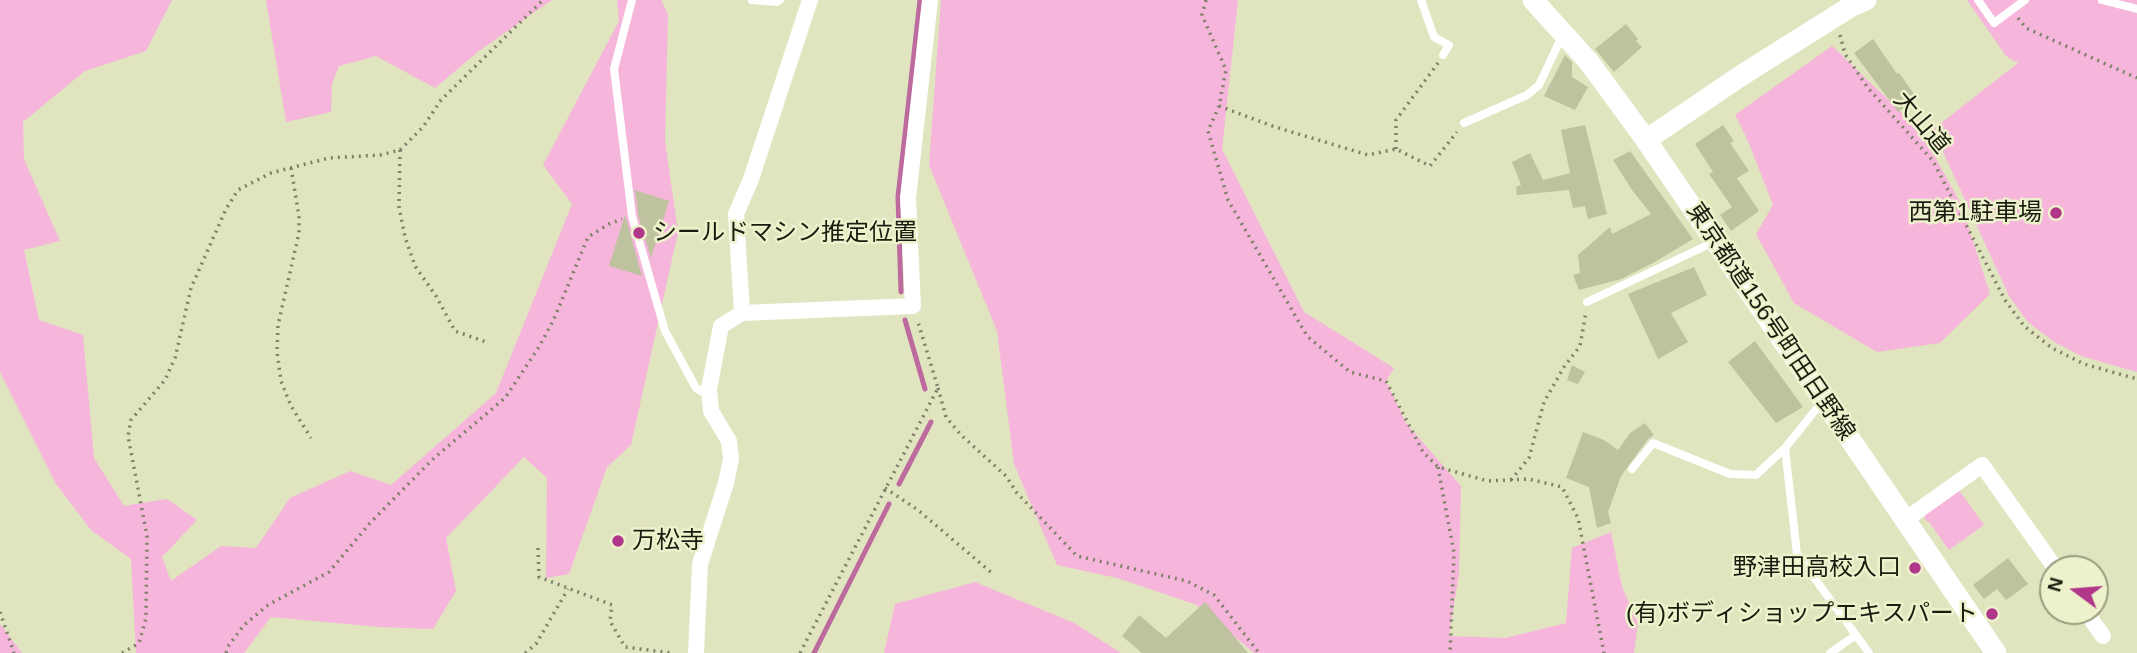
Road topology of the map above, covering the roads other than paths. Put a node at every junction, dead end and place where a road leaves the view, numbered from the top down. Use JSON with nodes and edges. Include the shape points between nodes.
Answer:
{"nodes":[{"id":1,"x":632,"y":0,"type":"edge"},
{"id":2,"x":752,"y":0,"type":"edge"},
{"id":3,"x":780,"y":0,"type":"edge"},
{"id":4,"x":810,"y":0,"type":"edge"},
{"id":5,"x":930,"y":0,"type":"edge"},
{"id":6,"x":1421,"y":0,"type":"edge"},
{"id":7,"x":1533,"y":0,"type":"edge"},
{"id":8,"x":1867,"y":0,"type":"edge"},
{"id":9,"x":1978,"y":0,"type":"edge"},
{"id":10,"x":2025,"y":0,"type":"edge"},
{"id":11,"x":2102,"y":0,"type":"edge"},
{"id":12,"x":2137,"y":9,"type":"edge"},
{"id":13,"x":1564,"y":32,"type":"junction"},
{"id":14,"x":1443,"y":55,"type":"road end"},
{"id":15,"x":1464,"y":123,"type":"road end"},
{"id":16,"x":1646,"y":141,"type":"junction"},
{"id":17,"x":1715,"y":242,"type":"junction"},
{"id":18,"x":1587,"y":302,"type":"road end"},
{"id":19,"x":742,"y":313,"type":"junction"},
{"id":20,"x":709,"y":396,"type":"junction"},
{"id":21,"x":1823,"y":401,"type":"junction"},
{"id":22,"x":1785,"y":448,"type":"junction"},
{"id":23,"x":1632,"y":469,"type":"dead end"},
{"id":24,"x":1905,"y":520,"type":"junction"},
{"id":25,"x":2047,"y":555,"type":"edge"},
{"id":26,"x":2098,"y":625,"type":"edge"},
{"id":27,"x":1856,"y":635,"type":"junction"},
{"id":28,"x":2103,"y":636,"type":"dead end"},
{"id":29,"x":695,"y":653,"type":"edge"},
{"id":30,"x":1830,"y":653,"type":"edge"},
{"id":31,"x":1869,"y":653,"type":"edge"},
{"id":32,"x":1996,"y":653,"type":"edge"}],
"edges":[{"from":1,"to":20,"type":"lane","via":[[614,69],[632,216],[665,331],[696,388]]},
{"from":2,"to":3,"type":"lane"},
{"from":4,"to":19,"type":"street","via":[[736,214]]},
{"from":5,"to":19,"type":"street","via":[[908,198],[913,306]]},
{"from":6,"to":14,"type":"lane","via":[[1434,37],[1449,45]]},
{"from":7,"to":13,"type":"main road","name":"東京都道156号町田日野線"},
{"from":8,"to":16,"type":"main road","via":[[1835,12]]},
{"from":9,"to":10,"type":"lane","via":[[1993,23]]},
{"from":11,"to":12,"type":"lane"},
{"from":13,"to":15,"type":"lane","via":[[1539,85]]},
{"from":13,"to":16,"type":"main road","name":"東京都道156号町田日野線"},
{"from":16,"to":17,"type":"main road","name":"東京都道156号町田日野線"},
{"from":17,"to":18,"type":"lane"},
{"from":17,"to":21,"type":"main road","name":"東京都道156号町田日野線"},
{"from":19,"to":20,"type":"street","via":[[721,326]]},
{"from":20,"to":29,"type":"street","via":[[710,411],[729,441],[731,459],[699,564]]},
{"from":21,"to":22,"type":"lane"},
{"from":21,"to":24,"type":"main road","name":"東京都道156号町田日野線"},
{"from":22,"to":23,"type":"lane","via":[[1756,475],[1730,474],[1653,443]]},
{"from":22,"to":27,"type":"lane","via":[[1797,554]]},
{"from":24,"to":25,"type":"street","via":[[1982,465],[2015,502]]},
{"from":24,"to":32,"type":"main road","name":"東京都道156号町田日野線"},
{"from":26,"to":28,"type":"street"},
{"from":27,"to":30,"type":"lane"},
{"from":27,"to":31,"type":"lane"}]}
